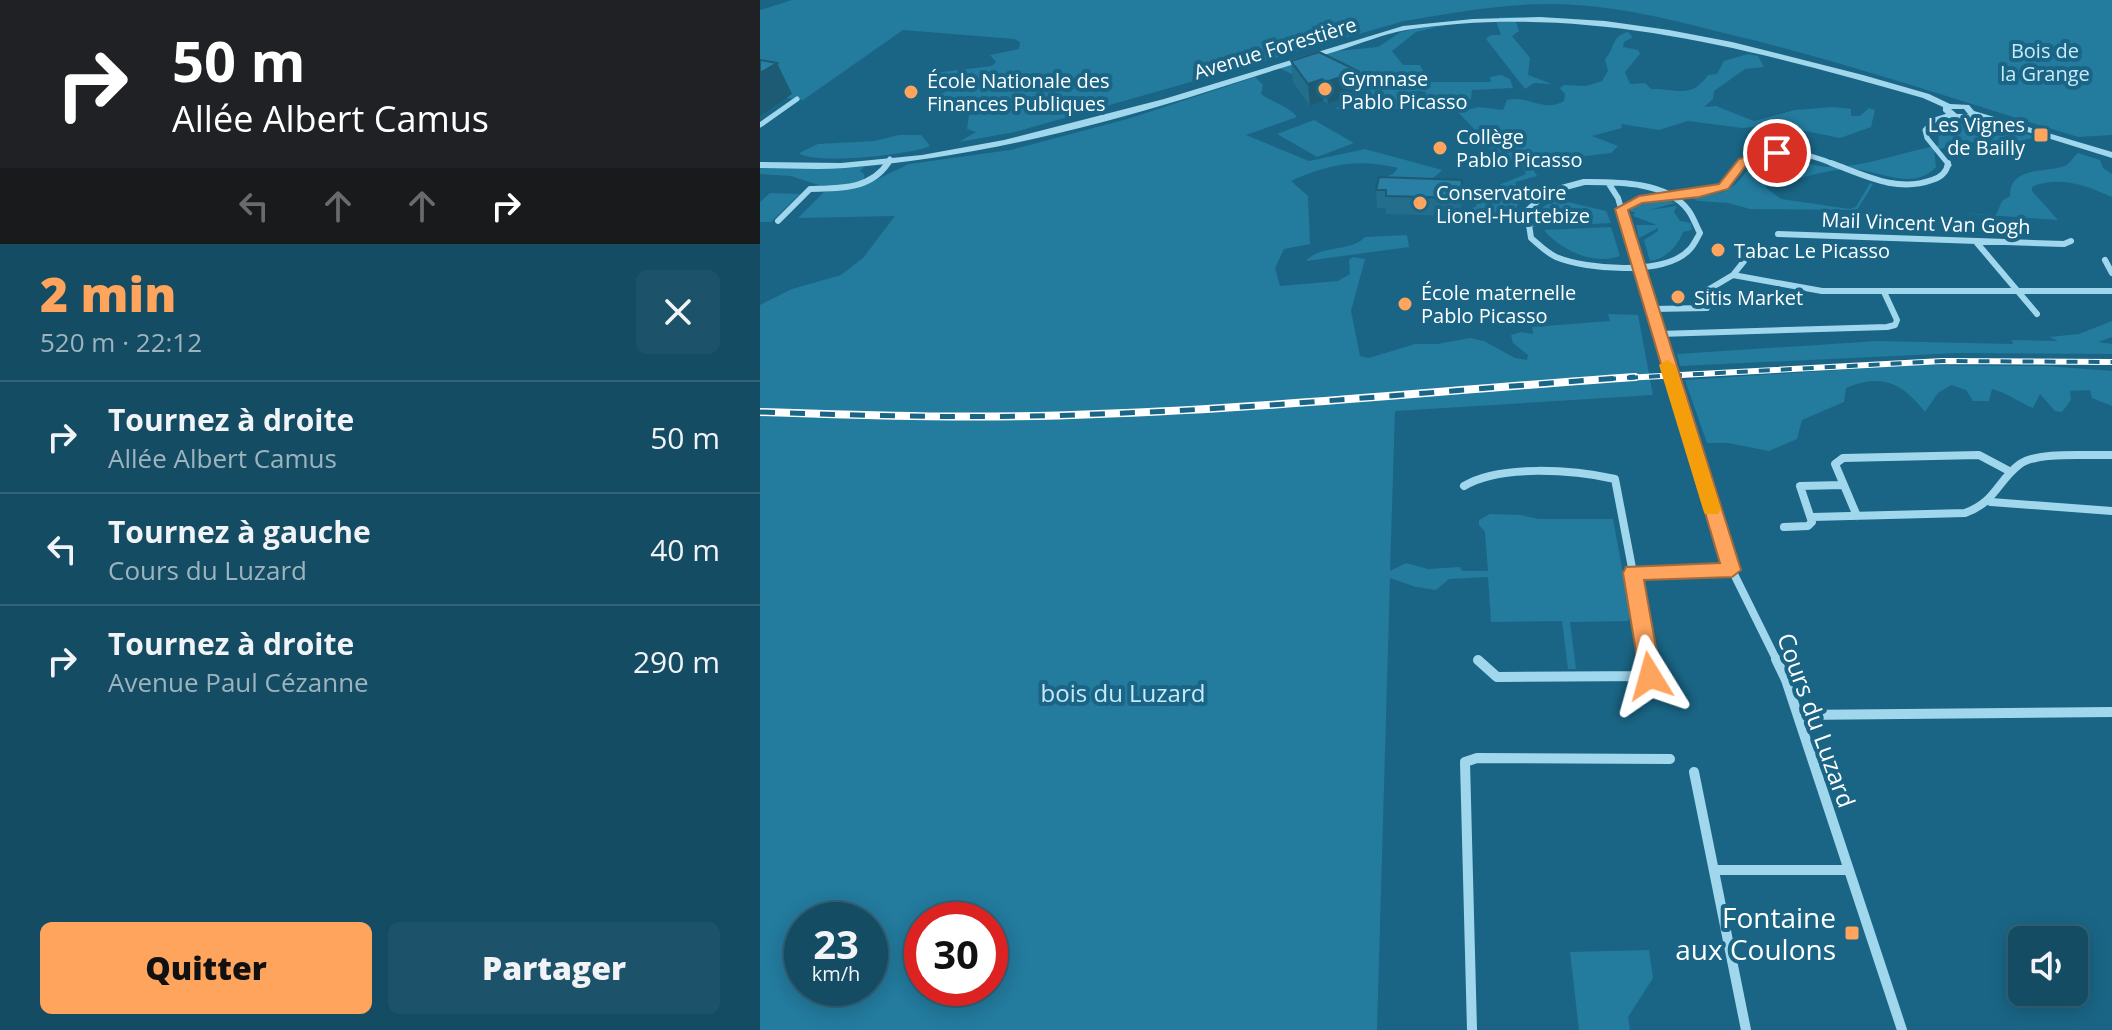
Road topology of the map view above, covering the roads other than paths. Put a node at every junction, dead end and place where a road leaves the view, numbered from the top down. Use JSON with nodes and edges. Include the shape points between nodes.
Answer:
{"nodes":[{"id":1,"x":797,"y":99,"type":"dead end"},
{"id":2,"x":1950,"y":110,"type":"junction"},
{"id":3,"x":760,"y":125,"type":"edge"},
{"id":4,"x":2112,"y":155,"type":"edge"},
{"id":5,"x":889,"y":160,"type":"junction"},
{"id":6,"x":760,"y":163,"type":"edge"},
{"id":7,"x":1604,"y":182,"type":"junction"},
{"id":8,"x":1641,"y":187,"type":"junction"},
{"id":9,"x":1668,"y":195,"type":"junction"},
{"id":10,"x":1618,"y":198,"type":"junction"},
{"id":11,"x":1621,"y":209,"type":"junction"},
{"id":12,"x":778,"y":221,"type":"dead end"},
{"id":13,"x":1778,"y":234,"type":"dead end"},
{"id":14,"x":2071,"y":241,"type":"dead end"},
{"id":15,"x":1977,"y":243,"type":"junction"},
{"id":16,"x":1749,"y":255,"type":"dead end"},
{"id":17,"x":2105,"y":260,"type":"dead end"},
{"id":18,"x":1640,"y":268,"type":"junction"},
{"id":19,"x":2112,"y":273,"type":"edge"},
{"id":20,"x":1733,"y":275,"type":"junction"},
{"id":21,"x":2017,"y":291,"type":"junction"},
{"id":22,"x":2112,"y":291,"type":"edge"},
{"id":23,"x":1884,"y":292,"type":"junction"},
{"id":24,"x":1653,"y":309,"type":"junction"},
{"id":25,"x":2037,"y":314,"type":"dead end"},
{"id":26,"x":1659,"y":334,"type":"junction"},
{"id":27,"x":2112,"y":455,"type":"edge"},
{"id":28,"x":2011,"y":472,"type":"junction"},
{"id":29,"x":1843,"y":485,"type":"junction"},
{"id":30,"x":1464,"y":486,"type":"dead end"},
{"id":31,"x":1991,"y":502,"type":"junction"},
{"id":32,"x":2112,"y":511,"type":"edge"},
{"id":33,"x":1857,"y":516,"type":"junction"},
{"id":34,"x":1812,"y":517,"type":"junction"},
{"id":35,"x":1784,"y":527,"type":"dead end"},
{"id":36,"x":1732,"y":570,"type":"junction"},
{"id":37,"x":1633,"y":573,"type":"junction"},
{"id":38,"x":1478,"y":660,"type":"dead end"},
{"id":39,"x":2112,"y":712,"type":"edge"},
{"id":40,"x":1798,"y":715,"type":"junction"},
{"id":41,"x":1670,"y":759,"type":"dead end"},
{"id":42,"x":1694,"y":772,"type":"dead end"},
{"id":43,"x":1716,"y":870,"type":"junction"},
{"id":44,"x":1849,"y":870,"type":"junction"},
{"id":45,"x":1472,"y":1030,"type":"edge"},
{"id":46,"x":1746,"y":1030,"type":"edge"},
{"id":47,"x":1902,"y":1030,"type":"edge"}],
"edges":[{"from":1,"to":3,"type":"street"},
{"from":2,"to":4,"type":"street"},
{"from":2,"to":5,"type":"street","name":"Avenue Forestière","via":[[1926,96],[1678,25],[1594,13],[1510,12],[1403,28],[1054,132],[966,151]]},
{"from":2,"to":9,"type":"street","via":[[1925,130],[1949,164],[1932,181],[1883,182],[1814,157],[1777,153],[1743,161],[1724,187]]},
{"from":5,"to":6,"type":"street","name":"Avenue Forestière","via":[[823,166]]},
{"from":5,"to":12,"type":"street","via":[[880,176],[862,184],[810,189]]},
{"from":7,"to":8,"type":"street"},
{"from":7,"to":10,"type":"street","name":"Cours du Luzard"},
{"from":7,"to":18,"type":"street","via":[[1547,192],[1527,211],[1527,229],[1546,250],[1569,261],[1597,268]]},
{"from":8,"to":9,"type":"street"},
{"from":8,"to":10,"type":"street","via":[[1624,189]]},
{"from":9,"to":11,"type":"street"},
{"from":9,"to":18,"type":"street","via":[[1696,219],[1698,235],[1682,256]]},
{"from":10,"to":11,"type":"street","name":"Cours du Luzard"},
{"from":11,"to":18,"type":"street","name":"Cours du Luzard"},
{"from":13,"to":15,"type":"street","name":"Mail Vincent Van Gogh"},
{"from":14,"to":15,"type":"street","name":"Mail Vincent Van Gogh"},
{"from":15,"to":21,"type":"street"},
{"from":16,"to":20,"type":"street"},
{"from":17,"to":19,"type":"street"},
{"from":18,"to":24,"type":"street","name":"Cours du Luzard"},
{"from":20,"to":23,"type":"street","via":[[1811,290]]},
{"from":20,"to":24,"type":"street","via":[[1709,287],[1707,308]]},
{"from":21,"to":22,"type":"street"},
{"from":21,"to":23,"type":"street"},
{"from":21,"to":25,"type":"street"},
{"from":23,"to":26,"type":"street","via":[[1897,320],[1887,327]]},
{"from":24,"to":26,"type":"street","name":"Cours du Luzard"},
{"from":26,"to":36,"type":"street","name":"Cours du Luzard","bridge":true},
{"from":27,"to":28,"type":"street","via":[[2045,455],[2019,463]]},
{"from":28,"to":29,"type":"street","via":[[1979,455],[1843,458],[1835,464]]},
{"from":28,"to":31,"type":"street"},
{"from":29,"to":33,"type":"street"},
{"from":29,"to":34,"type":"street","via":[[1800,486]]},
{"from":30,"to":37,"type":"street","via":[[1497,475],[1599,474],[1615,479]]},
{"from":31,"to":32,"type":"street"},
{"from":31,"to":33,"type":"street","via":[[1965,513]]},
{"from":33,"to":34,"type":"street"},
{"from":34,"to":35,"type":"street","via":[[1808,526]]},
{"from":36,"to":37,"type":"street"},
{"from":36,"to":40,"type":"street","name":"Cours du Luzard","via":[[1779,662]]},
{"from":37,"to":38,"type":"street","via":[[1650,676],[1497,677]]},
{"from":39,"to":40,"type":"street"},
{"from":40,"to":44,"type":"street","name":"Cours du Luzard"},
{"from":41,"to":45,"type":"street","via":[[1465,762]]},
{"from":42,"to":43,"type":"street"},
{"from":43,"to":44,"type":"street"},
{"from":43,"to":46,"type":"street"},
{"from":44,"to":47,"type":"street","name":"Cours du Luzard"}]}
